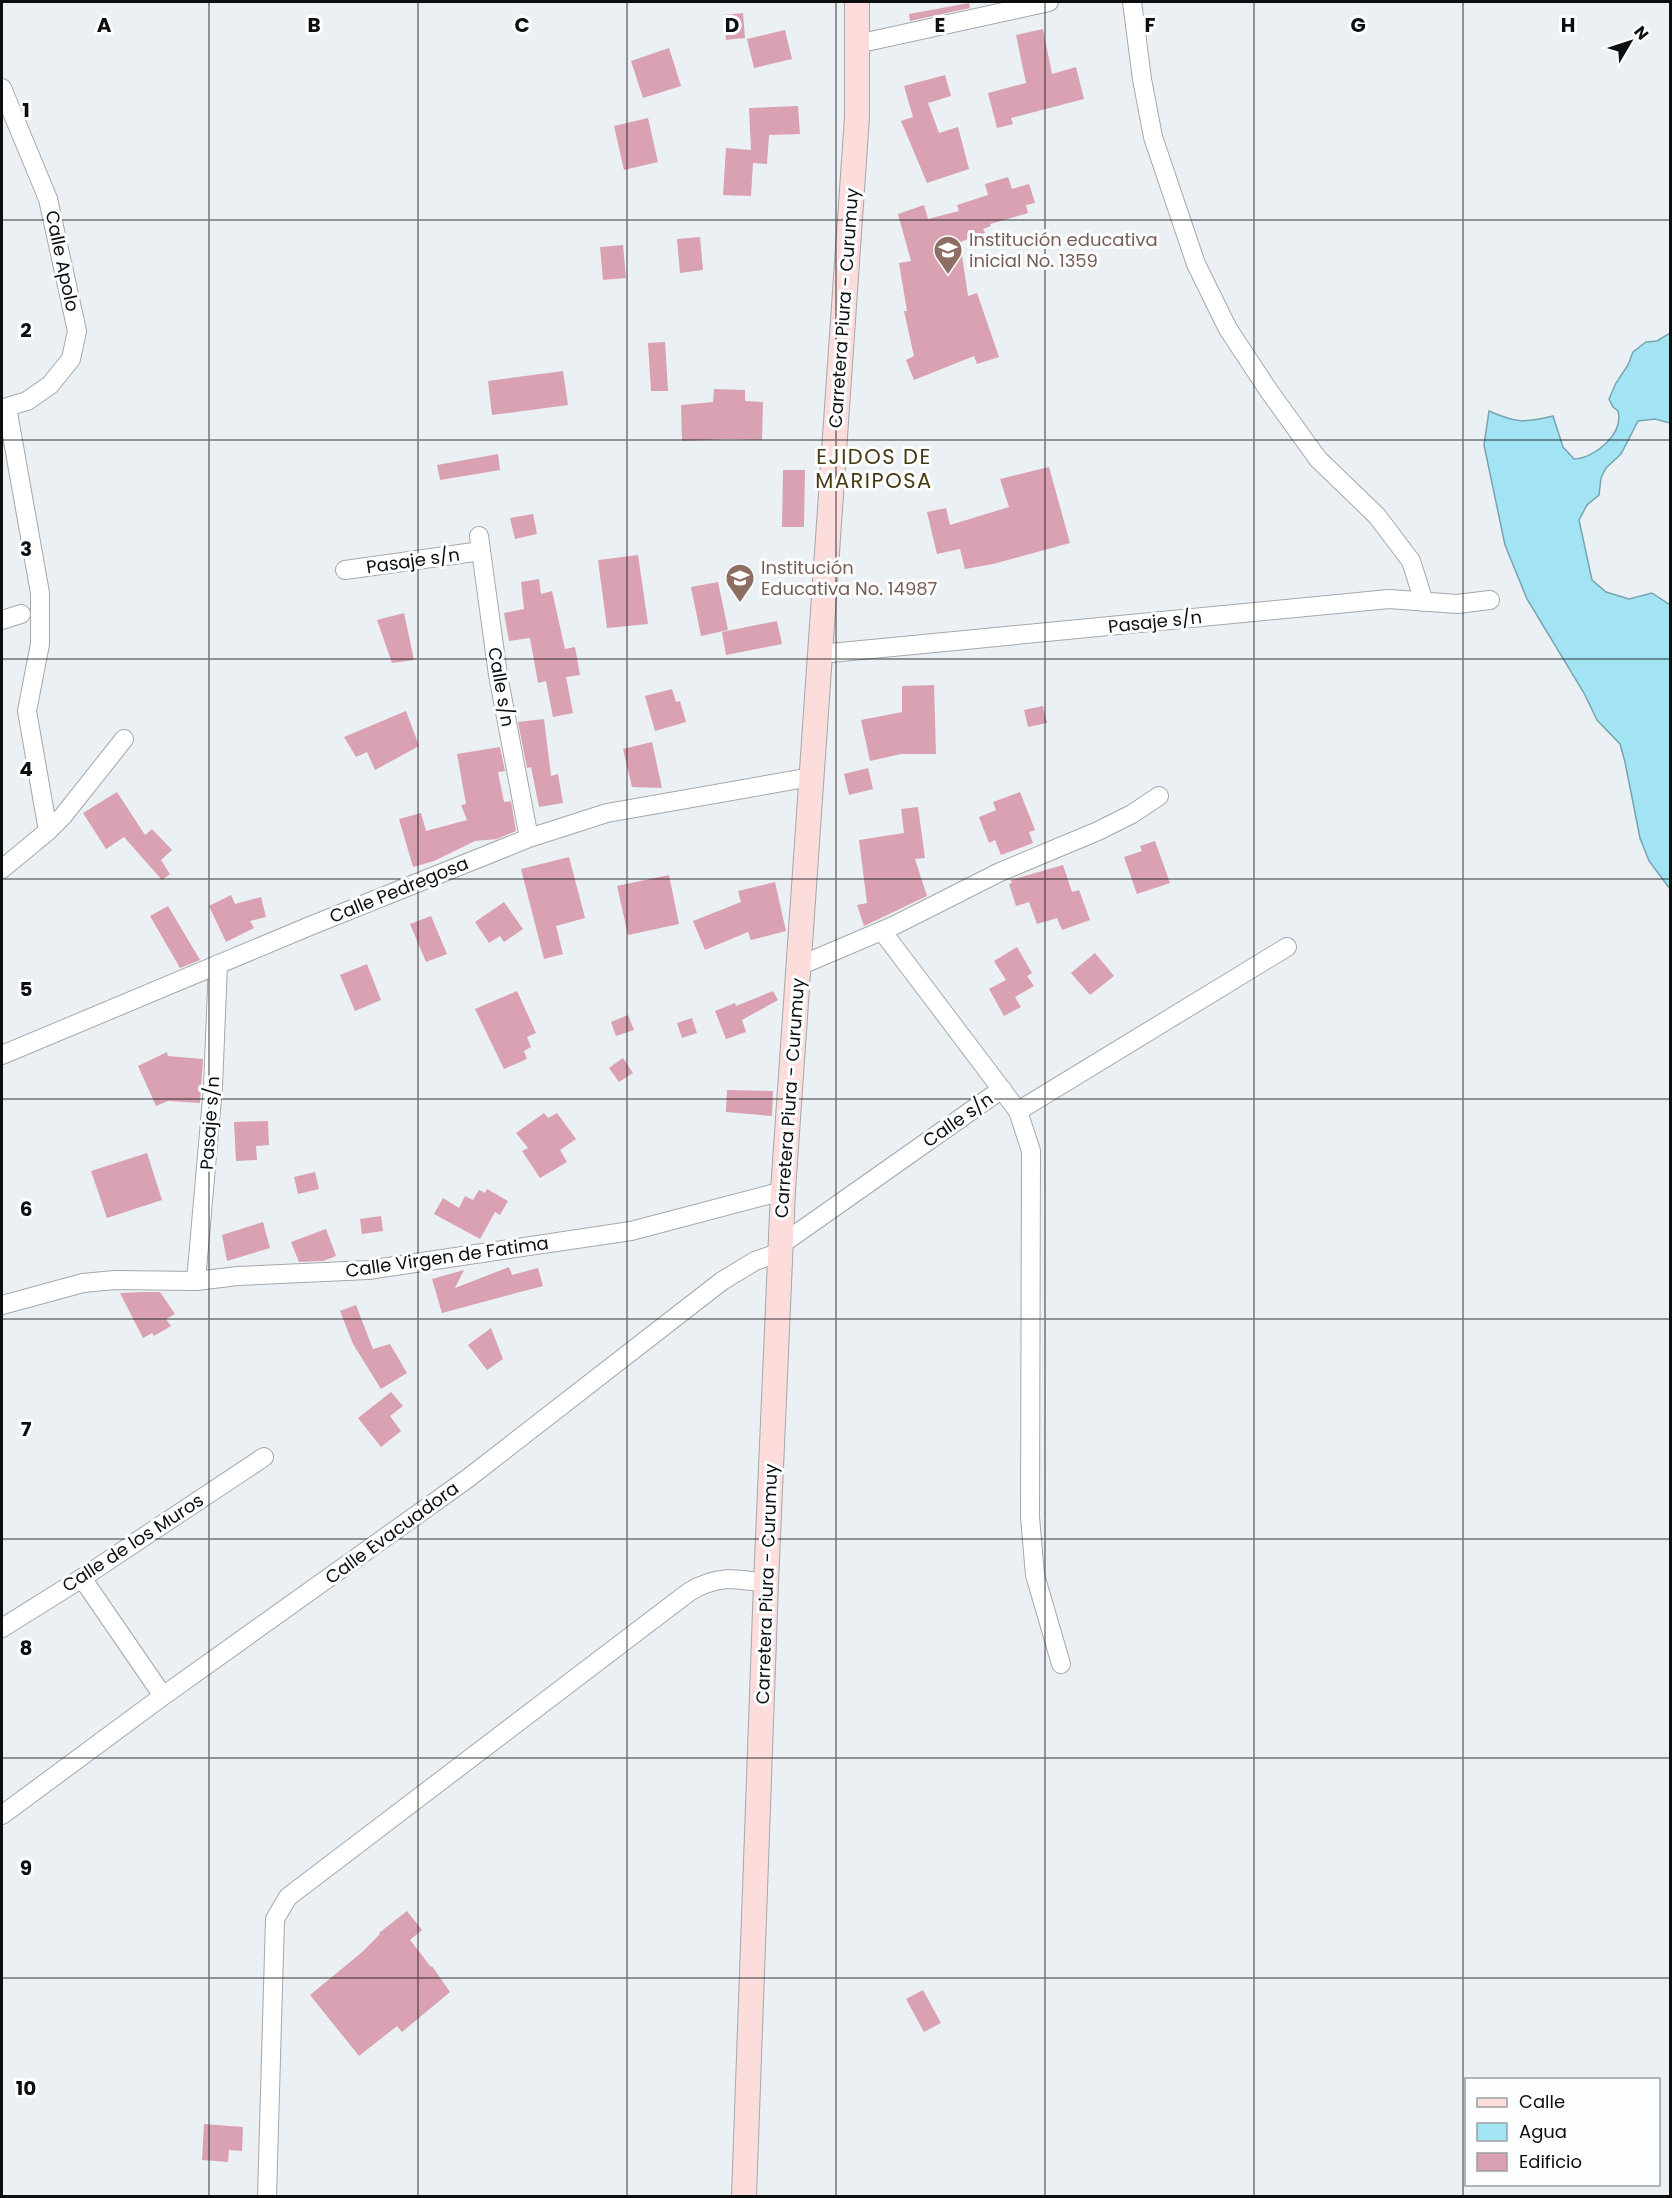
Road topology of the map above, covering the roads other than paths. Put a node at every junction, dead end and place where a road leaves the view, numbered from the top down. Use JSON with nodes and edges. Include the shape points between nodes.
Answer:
{"nodes":[{"id":1,"x":857,"y":2,"type":"edge"},
{"id":2,"x":1049,"y":2,"type":"edge"},
{"id":3,"x":1132,"y":2,"type":"edge"},
{"id":4,"x":857,"y":44,"type":"junction"},
{"id":5,"x":2,"y":88,"type":"edge"},
{"id":6,"x":4,"y":407,"type":"edge"},
{"id":7,"x":480,"y":544,"type":"joint"},
{"id":8,"x":345,"y":570,"type":"dead end"},
{"id":9,"x":1490,"y":600,"type":"dead end"},
{"id":10,"x":1424,"y":602,"type":"junction"},
{"id":11,"x":21,"y":614,"type":"dead end"},
{"id":12,"x":2,"y":620,"type":"edge"},
{"id":13,"x":820,"y":654,"type":"junction"},
{"id":14,"x":124,"y":739,"type":"dead end"},
{"id":15,"x":812,"y":777,"type":"junction"},
{"id":16,"x":1158,"y":796,"type":"dead end"},
{"id":17,"x":48,"y":831,"type":"junction"},
{"id":18,"x":529,"y":838,"type":"junction"},
{"id":19,"x":2,"y":869,"type":"edge"},
{"id":20,"x":882,"y":931,"type":"junction"},
{"id":21,"x":1287,"y":946,"type":"dead end"},
{"id":22,"x":218,"y":964,"type":"junction"},
{"id":23,"x":799,"y":966,"type":"junction"},
{"id":24,"x":2,"y":1055,"type":"edge"},
{"id":25,"x":1002,"y":1089,"type":"junction"},
{"id":26,"x":1018,"y":1111,"type":"junction"},
{"id":27,"x":783,"y":1191,"type":"junction"},
{"id":28,"x":782,"y":1248,"type":"junction"},
{"id":29,"x":196,"y":1281,"type":"junction"},
{"id":30,"x":2,"y":1305,"type":"edge"},
{"id":31,"x":264,"y":1457,"type":"dead end"},
{"id":32,"x":82,"y":1578,"type":"junction"},
{"id":33,"x":766,"y":1583,"type":"junction"},
{"id":34,"x":2,"y":1628,"type":"edge"},
{"id":35,"x":1061,"y":1664,"type":"dead end"},
{"id":36,"x":163,"y":1696,"type":"junction"},
{"id":37,"x":2,"y":1815,"type":"edge"},
{"id":38,"x":267,"y":2196,"type":"edge"},
{"id":39,"x":744,"y":2196,"type":"edge"}],
"edges":[{"from":1,"to":4,"type":"main road","name":"Carretera Piura - Curumuy"},
{"from":2,"to":4,"type":"street"},
{"from":3,"to":10,"type":"street","via":[[1153,137],[1196,264],[1228,329],[1318,459],[1377,516],[1411,561]]},
{"from":4,"to":13,"type":"main road","name":"Carretera Piura - Curumuy","via":[[857,117]]},
{"from":5,"to":6,"type":"street","name":"Calle Apolo","via":[[48,199],[77,331],[71,359],[50,385],[27,400]]},
{"from":6,"to":17,"type":"street","name":"Calle Apolo","via":[[40,593],[40,644],[27,711]]},
{"from":7,"to":8,"type":"street","name":"Pasaje s/n"},
{"from":7,"to":18,"type":"street","name":"Calle s/n","via":[[498,675]]},
{"from":9,"to":10,"type":"street","name":"Pasaje s/n"},
{"from":10,"to":13,"type":"street","name":"Pasaje s/n","via":[[1389,599]]},
{"from":11,"to":12,"type":"street"},
{"from":13,"to":15,"type":"main road","name":"Carretera Piura - Curumuy"},
{"from":14,"to":17,"type":"street"},
{"from":15,"to":18,"type":"street","name":"Calle Pedregosa","via":[[607,813]]},
{"from":15,"to":23,"type":"main road","name":"Carretera Piura - Curumuy"},
{"from":16,"to":20,"type":"street","via":[[1098,831],[1000,872]]},
{"from":17,"to":19,"type":"street"},
{"from":18,"to":22,"type":"street","name":"Calle Pedregosa"},
{"from":20,"to":23,"type":"street"},
{"from":20,"to":25,"type":"street","name":"Calle s/n"},
{"from":21,"to":26,"type":"street"},
{"from":22,"to":24,"type":"street","name":"Calle Pedregosa"},
{"from":22,"to":29,"type":"street","name":"Pasaje s/n","via":[[212,1099]]},
{"from":23,"to":27,"type":"main road","name":"Carretera Piura - Curumuy"},
{"from":25,"to":26,"type":"street"},
{"from":25,"to":28,"type":"street","name":"Calle s/n"},
{"from":26,"to":35,"type":"street","via":[[1031,1151],[1030,1517],[1035,1575]]},
{"from":27,"to":28,"type":"main road","name":"Carretera Piura - Curumuy"},
{"from":27,"to":29,"type":"street","name":"Calle Virgen de Fatima","via":[[619,1233],[368,1270]]},
{"from":28,"to":33,"type":"main road","name":"Carretera Piura - Curumuy"},
{"from":28,"to":36,"type":"street","name":"Calle Evacuadora","via":[[722,1281],[467,1479]]},
{"from":29,"to":30,"type":"street","name":"Calle Virgen de Fatima","via":[[82,1283]]},
{"from":31,"to":32,"type":"street","name":"Calle de los Muros"},
{"from":32,"to":34,"type":"street","name":"Calle de los Muros"},
{"from":32,"to":36,"type":"street"},
{"from":33,"to":38,"type":"street","via":[[716,1579],[690,1592],[288,1897],[275,1918]]},
{"from":33,"to":39,"type":"main road","name":"Carretera Piura - Curumuy"},
{"from":36,"to":37,"type":"street","name":"Calle Evacuadora"}]}
